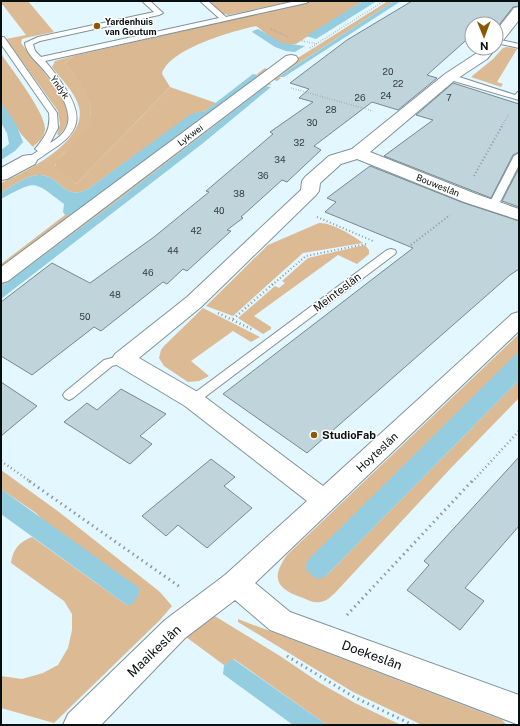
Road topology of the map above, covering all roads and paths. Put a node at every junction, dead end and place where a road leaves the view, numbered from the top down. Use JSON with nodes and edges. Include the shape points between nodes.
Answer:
{"nodes":[{"id":1,"x":146,"y":1,"type":"edge"},
{"id":2,"x":204,"y":1,"type":"edge"},
{"id":3,"x":306,"y":1,"type":"edge"},
{"id":4,"x":384,"y":1,"type":"edge"},
{"id":5,"x":519,"y":10,"type":"edge"},
{"id":6,"x":250,"y":13,"type":"junction"},
{"id":7,"x":224,"y":19,"type":"junction"},
{"id":8,"x":504,"y":30,"type":"edge"},
{"id":9,"x":291,"y":38,"type":"dead end"},
{"id":10,"x":1,"y":39,"type":"edge"},
{"id":11,"x":297,"y":40,"type":"dead end"},
{"id":12,"x":504,"y":43,"type":"edge"},
{"id":13,"x":318,"y":44,"type":"junction"},
{"id":14,"x":519,"y":46,"type":"edge"},
{"id":15,"x":482,"y":56,"type":"edge"},
{"id":16,"x":292,"y":59,"type":"joint"},
{"id":17,"x":40,"y":60,"type":"junction"},
{"id":18,"x":450,"y":77,"type":"junction"},
{"id":19,"x":263,"y":80,"type":"junction"},
{"id":20,"x":519,"y":94,"type":"edge"},
{"id":21,"x":513,"y":109,"type":"dead end"},
{"id":22,"x":398,"y":119,"type":"junction"},
{"id":23,"x":358,"y":153,"type":"junction"},
{"id":24,"x":519,"y":156,"type":"edge"},
{"id":25,"x":30,"y":160,"type":"junction"},
{"id":26,"x":1,"y":175,"type":"edge"},
{"id":27,"x":466,"y":196,"type":"junction"},
{"id":28,"x":493,"y":206,"type":"junction"},
{"id":29,"x":294,"y":207,"type":"junction"},
{"id":30,"x":519,"y":214,"type":"edge"},
{"id":31,"x":393,"y":250,"type":"joint"},
{"id":32,"x":1,"y":277,"type":"edge"},
{"id":33,"x":194,"y":302,"type":"junction"},
{"id":34,"x":233,"y":319,"type":"junction"},
{"id":35,"x":519,"y":319,"type":"edge"},
{"id":36,"x":272,"y":341,"type":"junction"},
{"id":37,"x":123,"y":359,"type":"junction"},
{"id":38,"x":69,"y":395,"type":"dead end"},
{"id":39,"x":193,"y":400,"type":"junction"},
{"id":40,"x":519,"y":431,"type":"edge"},
{"id":41,"x":1,"y":461,"type":"edge"},
{"id":42,"x":325,"y":501,"type":"junction"},
{"id":43,"x":235,"y":584,"type":"junction"},
{"id":44,"x":205,"y":604,"type":"junction"},
{"id":45,"x":336,"y":642,"type":"junction"},
{"id":46,"x":283,"y":653,"type":"dead end"},
{"id":47,"x":519,"y":710,"type":"edge"},
{"id":48,"x":79,"y":725,"type":"edge"},
{"id":49,"x":413,"y":725,"type":"edge"}],
"edges":[{"from":1,"to":17,"type":"lane","name":"Yndyk","via":[[159,13],[32,41],[29,47]]},
{"from":2,"to":7,"type":"lane"},
{"from":3,"to":6,"type":"lane"},
{"from":4,"to":13,"type":"path"},
{"from":5,"to":8,"type":"street"},
{"from":6,"to":7,"type":"lane"},
{"from":6,"to":9,"type":"path","via":[[278,33]]},
{"from":7,"to":17,"type":"lane"},
{"from":10,"to":25,"type":"lane","via":[[48,106],[54,119],[49,140]]},
{"from":11,"to":13,"type":"path"},
{"from":12,"to":14,"type":"lane"},
{"from":13,"to":16,"type":"path"},
{"from":15,"to":18,"type":"street"},
{"from":16,"to":19,"type":"street","name":"Lykwei"},
{"from":17,"to":25,"type":"lane","name":"Yndyk","via":[[69,99],[74,115],[66,136]]},
{"from":18,"to":20,"type":"lane","via":[[517,98]]},
{"from":18,"to":22,"type":"street"},
{"from":19,"to":22,"type":"path"},
{"from":19,"to":32,"type":"street","name":"Lykwei"},
{"from":21,"to":27,"type":"path","via":[[466,188]]},
{"from":22,"to":23,"type":"street"},
{"from":23,"to":27,"type":"street","name":"Bouweslân"},
{"from":23,"to":29,"type":"street","via":[[334,160],[311,181],[310,191]]},
{"from":24,"to":28,"type":"lane"},
{"from":25,"to":26,"type":"street","name":"Yndyk"},
{"from":27,"to":28,"type":"street","name":"Bouweslân"},
{"from":27,"to":31,"type":"path","via":[[458,209],[401,252]]},
{"from":28,"to":30,"type":"street","name":"Bouweslân"},
{"from":29,"to":33,"type":"street"},
{"from":29,"to":34,"type":"path","via":[[376,242],[306,256]]},
{"from":31,"to":36,"type":"lane","name":"Meinteslân"},
{"from":33,"to":34,"type":"path"},
{"from":33,"to":37,"type":"street"},
{"from":34,"to":36,"type":"path"},
{"from":35,"to":42,"type":"street","name":"Hoyteslân"},
{"from":36,"to":39,"type":"lane","name":"Meinteslân"},
{"from":37,"to":38,"type":"lane","via":[[108,363]]},
{"from":37,"to":39,"type":"street"},
{"from":39,"to":42,"type":"street"},
{"from":40,"to":45,"type":"path","via":[[346,616]]},
{"from":41,"to":44,"type":"path"},
{"from":42,"to":43,"type":"street","name":"Hoyteslân"},
{"from":43,"to":44,"type":"street","name":"Maaikeslân"},
{"from":43,"to":45,"type":"street","name":"Doekeslân","via":[[280,621]]},
{"from":44,"to":48,"type":"street","name":"Maaikeslân","via":[[175,629]]},
{"from":45,"to":47,"type":"street","name":"Doekeslân"},
{"from":46,"to":49,"type":"path","via":[[354,697]]}]}
